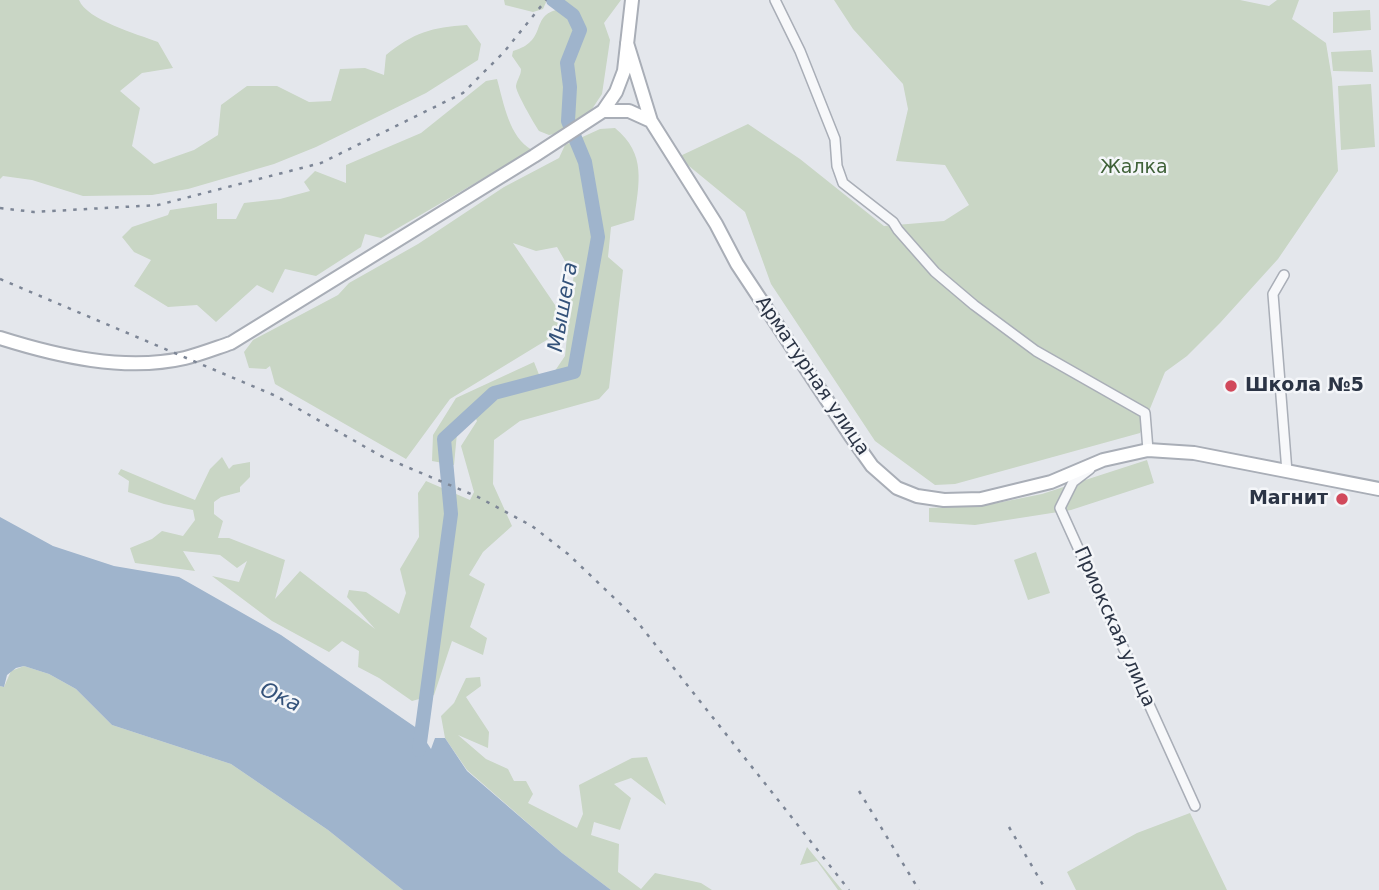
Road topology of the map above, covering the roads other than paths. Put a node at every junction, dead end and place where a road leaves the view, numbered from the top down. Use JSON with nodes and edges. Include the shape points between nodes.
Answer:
{"nodes":[{"id":1,"x":632,"y":0,"type":"edge"},
{"id":2,"x":775,"y":0,"type":"edge"},
{"id":3,"x":627,"y":43,"type":"junction"},
{"id":4,"x":603,"y":111,"type":"junction"},
{"id":5,"x":651,"y":121,"type":"junction"},
{"id":6,"x":1284,"y":275,"type":"dead end"},
{"id":7,"x":0,"y":338,"type":"edge"},
{"id":8,"x":1148,"y":450,"type":"junction"},
{"id":9,"x":1103,"y":460,"type":"junction"},
{"id":10,"x":1287,"y":472,"type":"junction"},
{"id":11,"x":1379,"y":489,"type":"edge"},
{"id":12,"x":1195,"y":806,"type":"dead end"}],
"edges":[{"from":1,"to":3,"type":"street"},
{"from":2,"to":8,"type":"street","via":[[835,139],[843,183],[893,222],[935,272],[974,305],[1036,351],[1145,413]]},
{"from":3,"to":4,"type":"street","via":[[620,82]]},
{"from":3,"to":5,"type":"street","name":"Арматурная улица"},
{"from":4,"to":5,"type":"street","via":[[629,111]]},
{"from":4,"to":7,"type":"street","via":[[231,343],[185,358],[131,363],[38,350]]},
{"from":5,"to":9,"type":"street","name":"Арматурная улица","via":[[737,264],[850,435],[872,466],[897,488],[944,500],[981,499],[1051,482]]},
{"from":6,"to":10,"type":"street","via":[[1273,294]]},
{"from":8,"to":9,"type":"street","name":"Арматурная улица"},
{"from":8,"to":10,"type":"street","name":"Арматурная улица","via":[[1194,453]]},
{"from":9,"to":12,"type":"street","name":"Приокская улица","via":[[1073,482],[1060,508]]},
{"from":10,"to":11,"type":"street","name":"Арматурная улица"}]}
